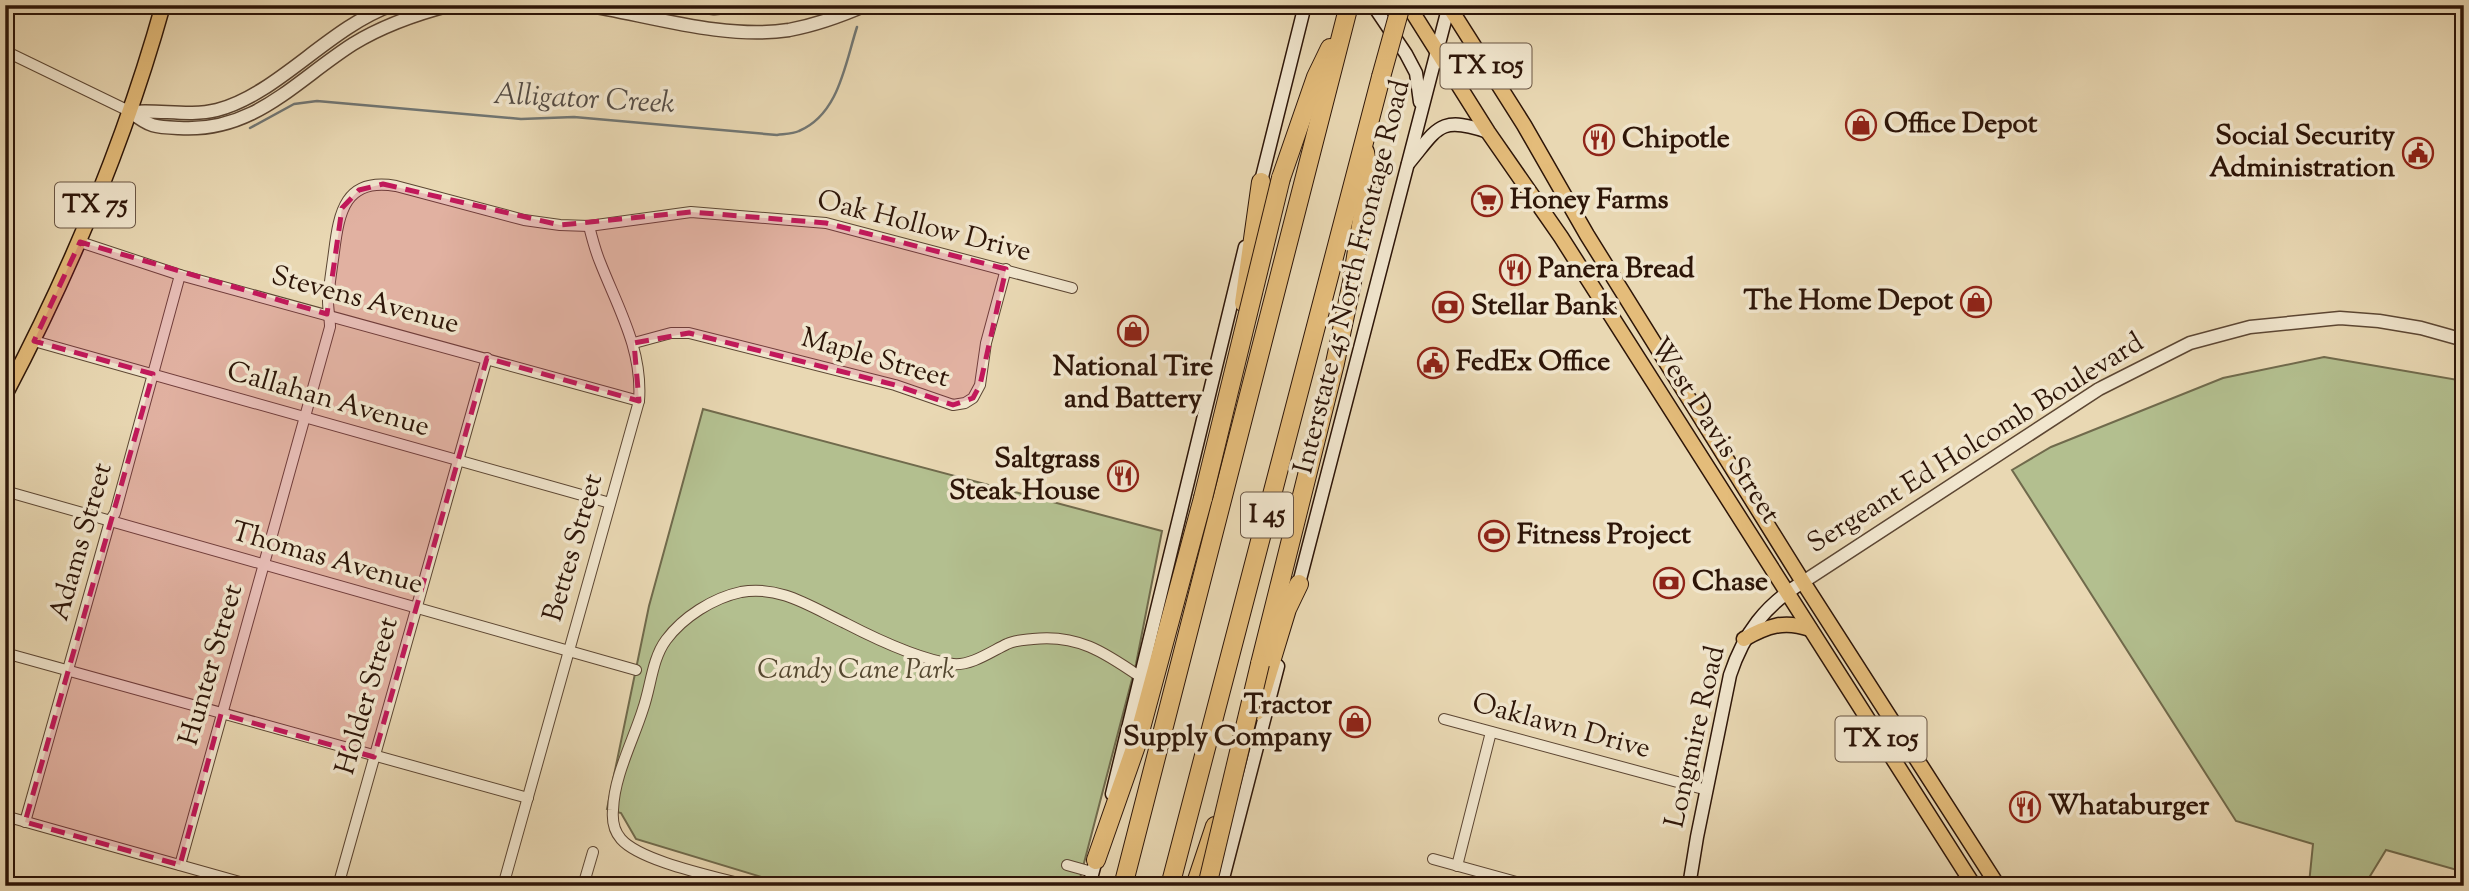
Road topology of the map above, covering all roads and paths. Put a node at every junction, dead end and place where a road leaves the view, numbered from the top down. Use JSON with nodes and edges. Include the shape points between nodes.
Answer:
{"nodes":[{"id":1,"x":163,"y":5,"type":"edge"},
{"id":2,"x":392,"y":5,"type":"edge"},
{"id":3,"x":423,"y":5,"type":"edge"},
{"id":4,"x":451,"y":5,"type":"edge"},
{"id":5,"x":691,"y":5,"type":"edge"},
{"id":6,"x":749,"y":5,"type":"edge"},
{"id":7,"x":866,"y":5,"type":"edge"},
{"id":8,"x":1305,"y":5,"type":"edge"},
{"id":9,"x":1373,"y":5,"type":"edge"},
{"id":10,"x":1401,"y":5,"type":"edge"},
{"id":11,"x":1408,"y":5,"type":"edge"},
{"id":12,"x":1449,"y":5,"type":"edge"},
{"id":13,"x":589,"y":6,"type":"edge"},
{"id":14,"x":731,"y":7,"type":"junction"},
{"id":15,"x":1347,"y":11,"type":"edge"},
{"id":16,"x":411,"y":15,"type":"junction"},
{"id":17,"x":733,"y":30,"type":"junction"},
{"id":18,"x":331,"y":38,"type":"junction"},
{"id":19,"x":5,"y":51,"type":"edge"},
{"id":20,"x":1436,"y":51,"type":"junction"},
{"id":21,"x":342,"y":52,"type":"junction"},
{"id":22,"x":1421,"y":109,"type":"junction"},
{"id":23,"x":131,"y":111,"type":"junction"},
{"id":24,"x":1488,"y":132,"type":"junction"},
{"id":25,"x":1363,"y":145,"type":"junction"},
{"id":26,"x":1406,"y":167,"type":"junction"},
{"id":27,"x":1261,"y":182,"type":"junction"},
{"id":28,"x":589,"y":226,"type":"junction"},
{"id":29,"x":80,"y":242,"type":"junction"},
{"id":30,"x":1006,"y":269,"type":"junction"},
{"id":31,"x":180,"y":275,"type":"junction"},
{"id":32,"x":1072,"y":288,"type":"dead end"},
{"id":33,"x":330,"y":315,"type":"junction"},
{"id":34,"x":2464,"y":340,"type":"edge"},
{"id":35,"x":34,"y":341,"type":"junction"},
{"id":36,"x":634,"y":343,"type":"junction"},
{"id":37,"x":487,"y":358,"type":"junction"},
{"id":38,"x":153,"y":374,"type":"junction"},
{"id":39,"x":5,"y":395,"type":"edge"},
{"id":40,"x":639,"y":401,"type":"junction"},
{"id":41,"x":305,"y":418,"type":"junction"},
{"id":42,"x":459,"y":460,"type":"junction"},
{"id":43,"x":5,"y":491,"type":"edge"},
{"id":44,"x":610,"y":503,"type":"junction"},
{"id":45,"x":110,"y":521,"type":"junction"},
{"id":46,"x":264,"y":565,"type":"junction"},
{"id":47,"x":1803,"y":582,"type":"junction"},
{"id":48,"x":1299,"y":584,"type":"junction"},
{"id":49,"x":1787,"y":592,"type":"junction"},
{"id":50,"x":417,"y":608,"type":"junction"},
{"id":51,"x":1810,"y":629,"type":"junction"},
{"id":52,"x":1744,"y":639,"type":"junction"},
{"id":53,"x":569,"y":651,"type":"junction"},
{"id":54,"x":5,"y":653,"type":"edge"},
{"id":55,"x":1183,"y":655,"type":"junction"},
{"id":56,"x":69,"y":670,"type":"junction"},
{"id":57,"x":636,"y":670,"type":"dead end"},
{"id":58,"x":1139,"y":676,"type":"junction"},
{"id":59,"x":221,"y":714,"type":"junction"},
{"id":60,"x":1444,"y":719,"type":"dead end"},
{"id":61,"x":1491,"y":732,"type":"junction"},
{"id":62,"x":374,"y":757,"type":"junction"},
{"id":63,"x":1707,"y":790,"type":"junction"},
{"id":64,"x":528,"y":798,"type":"junction"},
{"id":65,"x":6,"y":818,"type":"edge"},
{"id":66,"x":25,"y":822,"type":"junction"},
{"id":67,"x":593,"y":852,"type":"dead end"},
{"id":68,"x":1433,"y":859,"type":"dead end"},
{"id":69,"x":180,"y":865,"type":"junction"},
{"id":70,"x":1067,"y":865,"type":"dead end"},
{"id":71,"x":1094,"y":866,"type":"junction"},
{"id":72,"x":1457,"y":866,"type":"junction"},
{"id":73,"x":254,"y":886,"type":"edge"},
{"id":74,"x":338,"y":886,"type":"edge"},
{"id":75,"x":503,"y":886,"type":"edge"},
{"id":76,"x":583,"y":886,"type":"edge"},
{"id":77,"x":749,"y":886,"type":"edge"},
{"id":78,"x":794,"y":886,"type":"edge"},
{"id":79,"x":809,"y":886,"type":"edge"},
{"id":80,"x":1089,"y":886,"type":"edge"},
{"id":81,"x":1123,"y":886,"type":"edge"},
{"id":82,"x":1170,"y":886,"type":"edge"},
{"id":83,"x":1195,"y":886,"type":"edge"},
{"id":84,"x":1207,"y":886,"type":"edge"},
{"id":85,"x":1221,"y":886,"type":"edge"},
{"id":86,"x":1531,"y":886,"type":"edge"},
{"id":87,"x":1689,"y":886,"type":"edge"},
{"id":88,"x":1974,"y":886,"type":"edge"},
{"id":89,"x":1998,"y":886,"type":"edge"}],
"edges":[{"from":1,"to":23,"type":"main road","number":"TX 75"},
{"from":2,"to":18,"type":"main road"},
{"from":3,"to":16,"type":"main road"},
{"from":4,"to":16,"type":"main road"},
{"from":5,"to":14,"type":"main road"},
{"from":6,"to":14,"type":"main road"},
{"from":7,"to":17,"type":"main road","via":[[786,30]]},
{"from":8,"to":27,"type":"main road"},
{"from":9,"to":22,"type":"main road","via":[[1416,73]]},
{"from":10,"to":25,"type":"highway","number":"I 45","bridge":true},
{"from":11,"to":20,"type":"main road","name":"West Davis Street","number":"TX 105"},
{"from":12,"to":20,"type":"main road","name":"Interstate 45 North Frontage Road"},
{"from":12,"to":47,"type":"main road","name":"West Davis Street","number":"TX 105"},
{"from":13,"to":17,"type":"main road"},
{"from":14,"to":17,"type":"main road"},
{"from":15,"to":55,"type":"highway","number":"I 45"},
{"from":15,"to":71,"type":"highway","bridge":true,"via":[[1316,77],[1281,178],[1137,743]]},
{"from":16,"to":21,"type":"main road"},
{"from":18,"to":21,"type":"main road"},
{"from":18,"to":23,"type":"main road","via":[[231,105],[200,113]]},
{"from":19,"to":23,"type":"street"},
{"from":20,"to":22,"type":"main road","name":"Interstate 45 North Frontage Road"},
{"from":20,"to":24,"type":"main road","name":"West Davis Street","number":"TX 105"},
{"from":21,"to":23,"type":"main road","via":[[282,96],[234,123],[191,129],[164,127],[147,125]]},
{"from":22,"to":26,"type":"main road","name":"Interstate 45 North Frontage Road"},
{"from":23,"to":29,"type":"main road","number":"TX 75"},
{"from":24,"to":26,"type":"main road","via":[[1451,122],[1434,133]]},
{"from":24,"to":49,"type":"main road","name":"West Davis Street","number":"TX 105","via":[[1561,237]]},
{"from":25,"to":82,"type":"highway","number":"I 45"},
{"from":25,"to":84,"type":"highway","bridge":true,"via":[[1369,175],[1335,363]]},
{"from":26,"to":48,"type":"main road","name":"Interstate 45 North Frontage Road"},
{"from":27,"to":55,"type":"highway","via":[[1228,412]]},
{"from":27,"to":58,"type":"main road"},
{"from":28,"to":30,"type":"street","name":"Oak Hollow Drive","via":[[691,212],[826,223]]},
{"from":28,"to":33,"type":"street","name":"Oak Hollow Drive","via":[[524,220],[396,186],[370,186],[349,198],[338,220]]},
{"from":28,"to":36,"type":"street","name":"Bettes Street"},
{"from":29,"to":31,"type":"street","name":"Stevens Avenue"},
{"from":29,"to":35,"type":"main road","number":"TX 75"},
{"from":30,"to":32,"type":"street","name":"Oak Hollow Drive"},
{"from":30,"to":36,"type":"street","name":"Maple Street","via":[[980,385],[965,403],[953,405],[895,385],[689,333]]},
{"from":31,"to":33,"type":"street","name":"Stevens Avenue"},
{"from":31,"to":38,"type":"street","name":"Adams Street"},
{"from":33,"to":37,"type":"street","name":"Stevens Avenue"},
{"from":33,"to":41,"type":"street","name":"Hunter Street"},
{"from":34,"to":47,"type":"main road","name":"Sergeant Ed Holcomb Boulevard","via":[[2421,328],[2340,318],[2263,325],[2190,343],[2099,389]]},
{"from":35,"to":38,"type":"street","name":"Callahan Avenue"},
{"from":35,"to":39,"type":"main road","number":"TX 75"},
{"from":36,"to":40,"type":"street","name":"Bettes Street","via":[[640,367]]},
{"from":37,"to":40,"type":"street","name":"Stevens Avenue"},
{"from":37,"to":42,"type":"street","name":"Holder Street"},
{"from":38,"to":41,"type":"street","name":"Callahan Avenue"},
{"from":38,"to":45,"type":"street","name":"Adams Street"},
{"from":40,"to":44,"type":"street","name":"Bettes Street"},
{"from":41,"to":42,"type":"street","name":"Callahan Avenue"},
{"from":41,"to":46,"type":"street","name":"Hunter Street"},
{"from":42,"to":44,"type":"street","name":"Callahan Avenue"},
{"from":42,"to":50,"type":"street","name":"Holder Street"},
{"from":43,"to":45,"type":"street","name":"Thomas Avenue"},
{"from":44,"to":53,"type":"street","name":"Bettes Street"},
{"from":45,"to":46,"type":"street","name":"Thomas Avenue"},
{"from":45,"to":56,"type":"street","name":"Adams Street"},
{"from":46,"to":50,"type":"street","name":"Thomas Avenue"},
{"from":46,"to":59,"type":"street","name":"Hunter Street"},
{"from":47,"to":49,"type":"main road","name":"Longmire Road"},
{"from":47,"to":89,"type":"main road","name":"West Davis Street","number":"TX 105"},
{"from":48,"to":83,"type":"highway"},
{"from":48,"to":85,"type":"main road","name":"Interstate 45 North Frontage Road"},
{"from":49,"to":51,"type":"main road","name":"West Davis Street","number":"TX 105"},
{"from":49,"to":52,"type":"main road","name":"Longmire Road"},
{"from":50,"to":53,"type":"street","name":"Thomas Avenue"},
{"from":50,"to":62,"type":"street","name":"Holder Street"},
{"from":51,"to":52,"type":"main road","via":[[1785,623]]},
{"from":51,"to":88,"type":"main road","name":"West Davis Street","number":"TX 105"},
{"from":52,"to":63,"type":"main road","name":"Longmire Road","via":[[1730,675]]},
{"from":53,"to":57,"type":"street","name":"Thomas Avenue"},
{"from":53,"to":64,"type":"street","name":"Bettes Street"},
{"from":54,"to":56,"type":"street"},
{"from":55,"to":81,"type":"highway","number":"I 45"},
{"from":56,"to":59,"type":"street"},
{"from":56,"to":66,"type":"street","name":"Adams Street"},
{"from":58,"to":71,"type":"main road"},
{"from":58,"to":77,"type":"street","via":[[1087,644],[1051,637],[1014,640],[960,664],[941,663],[776,593],[738,593],[699,609],[668,637],[656,655],[644,708],[616,789],[613,827],[622,841],[644,855]]},
{"from":59,"to":62,"type":"street"},
{"from":59,"to":69,"type":"street","name":"Hunter Street"},
{"from":60,"to":61,"type":"street","name":"Oaklawn Drive"},
{"from":61,"to":63,"type":"street","name":"Oaklawn Drive"},
{"from":61,"to":72,"type":"street"},
{"from":62,"to":64,"type":"street"},
{"from":62,"to":74,"type":"street","name":"Holder Street"},
{"from":63,"to":87,"type":"main road","name":"Longmire Road"},
{"from":64,"to":75,"type":"street","name":"Bettes Street"},
{"from":65,"to":66,"type":"street"},
{"from":66,"to":69,"type":"street"},
{"from":67,"to":76,"type":"street"},
{"from":68,"to":72,"type":"street"},
{"from":69,"to":73,"type":"street"},
{"from":70,"to":71,"type":"street"},
{"from":71,"to":80,"type":"main road"},
{"from":72,"to":86,"type":"street"},
{"from":78,"to":79,"type":"street"}]}
